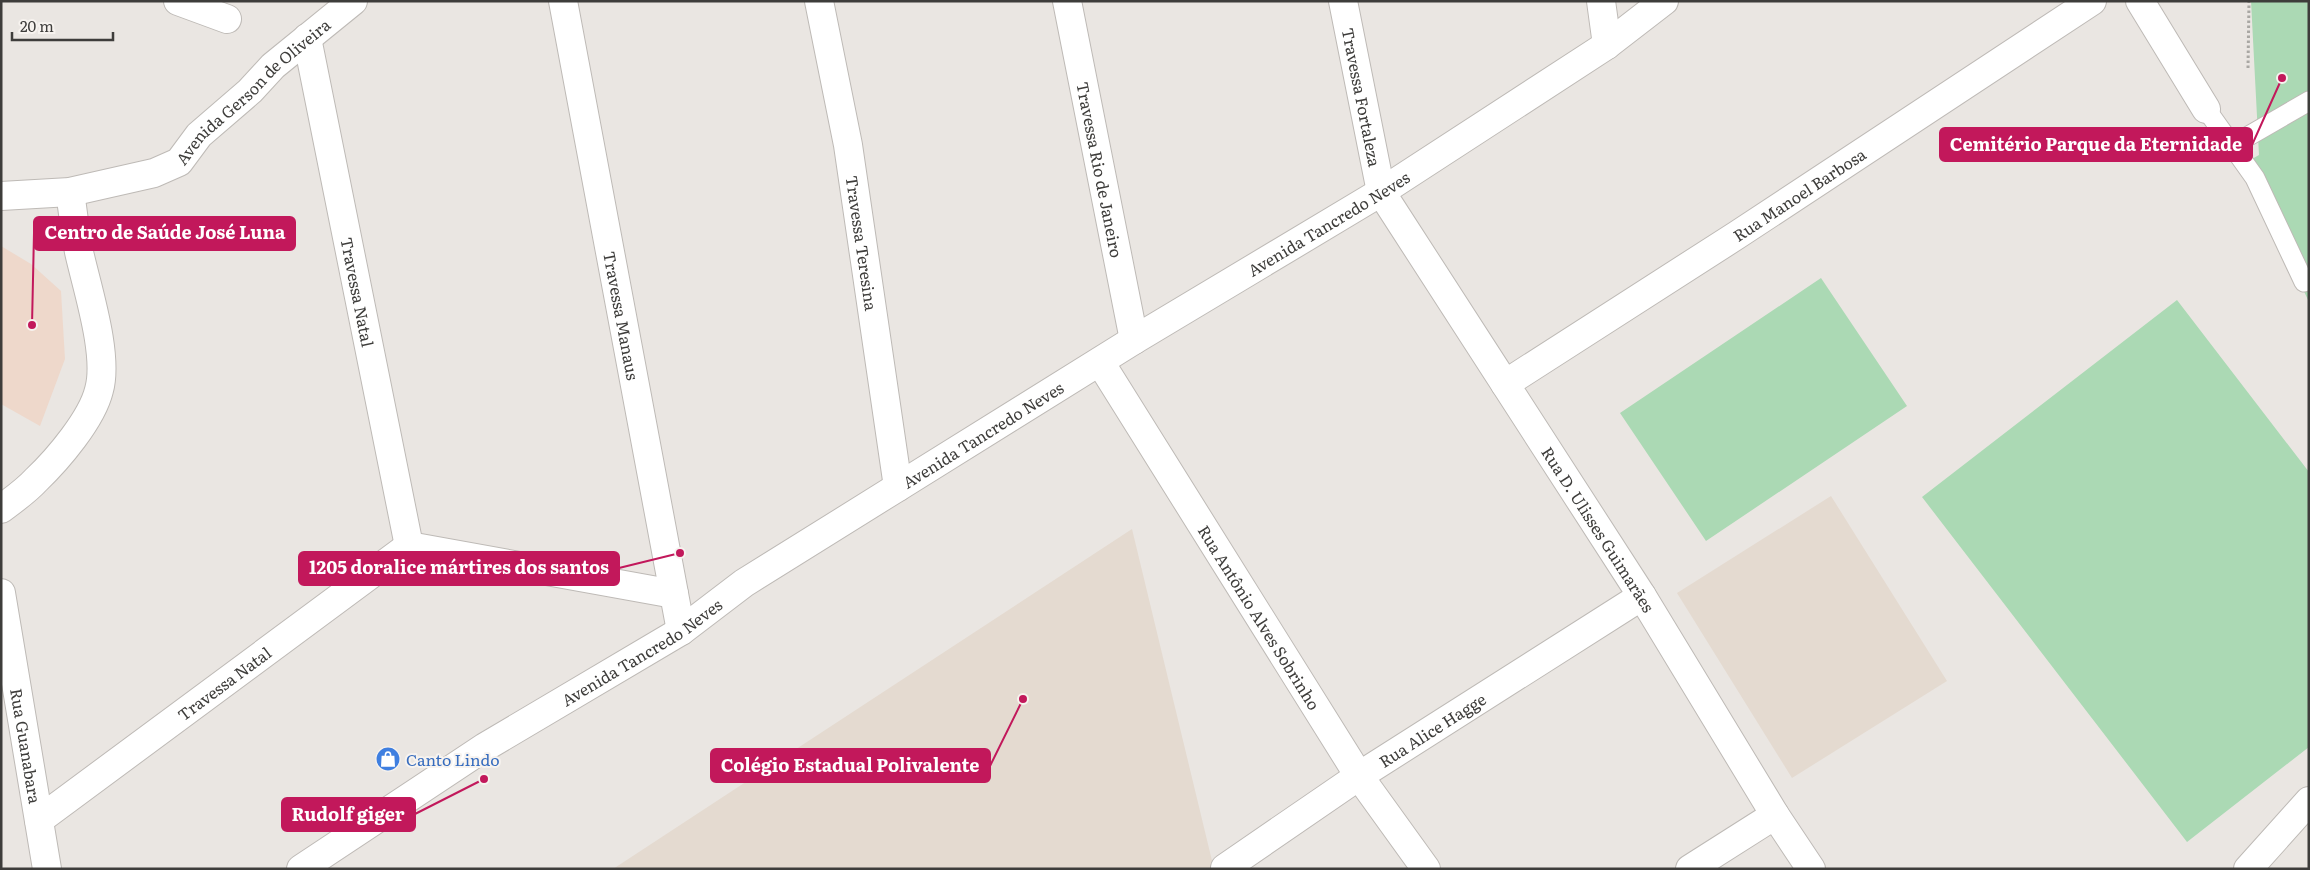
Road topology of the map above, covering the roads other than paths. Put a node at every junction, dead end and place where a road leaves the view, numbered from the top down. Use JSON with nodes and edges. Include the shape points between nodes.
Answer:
{"nodes":[{"id":1,"x":178,"y":1,"type":"edge"},
{"id":2,"x":353,"y":1,"type":"edge"},
{"id":3,"x":563,"y":1,"type":"edge"},
{"id":4,"x":819,"y":1,"type":"edge"},
{"id":5,"x":1067,"y":1,"type":"edge"},
{"id":6,"x":1343,"y":1,"type":"edge"},
{"id":7,"x":1601,"y":1,"type":"edge"},
{"id":8,"x":1664,"y":1,"type":"edge"},
{"id":9,"x":2092,"y":1,"type":"edge"},
{"id":10,"x":2140,"y":1,"type":"edge"},
{"id":11,"x":227,"y":19,"type":"dead end"},
{"id":12,"x":307,"y":38,"type":"junction"},
{"id":13,"x":1607,"y":45,"type":"junction"},
{"id":14,"x":2309,"y":101,"type":"edge"},
{"id":15,"x":2206,"y":109,"type":"joint"},
{"id":16,"x":2233,"y":146,"type":"junction"},
{"id":17,"x":70,"y":192,"type":"junction"},
{"id":18,"x":1381,"y":192,"type":"junction"},
{"id":19,"x":1,"y":196,"type":"edge"},
{"id":20,"x":2307,"y":284,"type":"edge"},
{"id":21,"x":1134,"y":340,"type":"junction"},
{"id":22,"x":1100,"y":362,"type":"junction"},
{"id":23,"x":1505,"y":384,"type":"junction"},
{"id":24,"x":898,"y":487,"type":"junction"},
{"id":25,"x":1,"y":509,"type":"edge"},
{"id":26,"x":409,"y":546,"type":"junction"},
{"id":27,"x":1,"y":593,"type":"edge"},
{"id":28,"x":674,"y":594,"type":"junction"},
{"id":29,"x":1642,"y":596,"type":"junction"},
{"id":30,"x":681,"y":631,"type":"junction"},
{"id":31,"x":1360,"y":776,"type":"junction"},
{"id":32,"x":2309,"y":800,"type":"edge"},
{"id":33,"x":1775,"y":815,"type":"junction"},
{"id":34,"x":39,"y":820,"type":"junction"},
{"id":35,"x":1225,"y":868,"type":"edge"},
{"id":36,"x":2250,"y":868,"type":"edge"},
{"id":37,"x":46,"y":869,"type":"edge"},
{"id":38,"x":301,"y":869,"type":"edge"},
{"id":39,"x":1426,"y":869,"type":"edge"},
{"id":40,"x":1690,"y":869,"type":"edge"},
{"id":41,"x":1811,"y":869,"type":"edge"}],
"edges":[{"from":1,"to":11,"type":"street"},
{"from":2,"to":12,"type":"street","name":"Avenida Gerson de Oliveira"},
{"from":3,"to":28,"type":"street","name":"Travessa Manaus"},
{"from":4,"to":24,"type":"street","name":"Travessa Teresina","via":[[848,145]]},
{"from":5,"to":21,"type":"street","name":"Travessa Rio de Janeiro"},
{"from":6,"to":18,"type":"street","name":"Travessa Fortaleza"},
{"from":7,"to":13,"type":"street"},
{"from":8,"to":13,"type":"street","name":"Avenida Tancredo Neves"},
{"from":9,"to":23,"type":"street","name":"Rua Manoel Barbosa"},
{"from":10,"to":15,"type":"street"},
{"from":12,"to":17,"type":"street","name":"Avenida Gerson de Oliveira","via":[[199,135],[179,162],[154,173]]},
{"from":12,"to":26,"type":"street","name":"Travessa Natal"},
{"from":13,"to":18,"type":"street","name":"Avenida Tancredo Neves"},
{"from":14,"to":16,"type":"lane"},
{"from":15,"to":16,"type":"lane"},
{"from":16,"to":20,"type":"lane","via":[[2255,178]]},
{"from":17,"to":19,"type":"street","name":"Avenida Gerson de Oliveira"},
{"from":17,"to":25,"type":"street","via":[[101,360],[99,392],[90,412],[36,481]]},
{"from":18,"to":21,"type":"street","name":"Avenida Tancredo Neves"},
{"from":18,"to":23,"type":"street","name":"Rua D. Ulisses Guimarães"},
{"from":21,"to":22,"type":"street","name":"Avenida Tancredo Neves"},
{"from":22,"to":24,"type":"street","name":"Avenida Tancredo Neves"},
{"from":22,"to":31,"type":"street","name":"Rua Antônio Alves Sobrinho"},
{"from":23,"to":29,"type":"street","name":"Rua D. Ulisses Guimarães"},
{"from":24,"to":30,"type":"street","name":"Avenida Tancredo Neves","via":[[744,584]]},
{"from":26,"to":28,"type":"street"},
{"from":26,"to":34,"type":"street","name":"Travessa Natal"},
{"from":27,"to":34,"type":"street","name":"Rua Guanabara"},
{"from":28,"to":30,"type":"street","name":"Travessa Manaus"},
{"from":29,"to":31,"type":"street","name":"Rua Alice Hagge"},
{"from":29,"to":33,"type":"street","name":"Rua D. Ulisses Guimarães"},
{"from":30,"to":38,"type":"street","name":"Avenida Tancredo Neves","via":[[485,747]]},
{"from":31,"to":35,"type":"street","name":"Rua Alice Hagge"},
{"from":31,"to":39,"type":"street","name":"Rua Antônio Alves Sobrinho"},
{"from":32,"to":36,"type":"street"},
{"from":33,"to":40,"type":"street"},
{"from":33,"to":41,"type":"street","name":"Rua D. Ulisses Guimarães"},
{"from":34,"to":37,"type":"street","name":"Rua Guanabara"}]}
